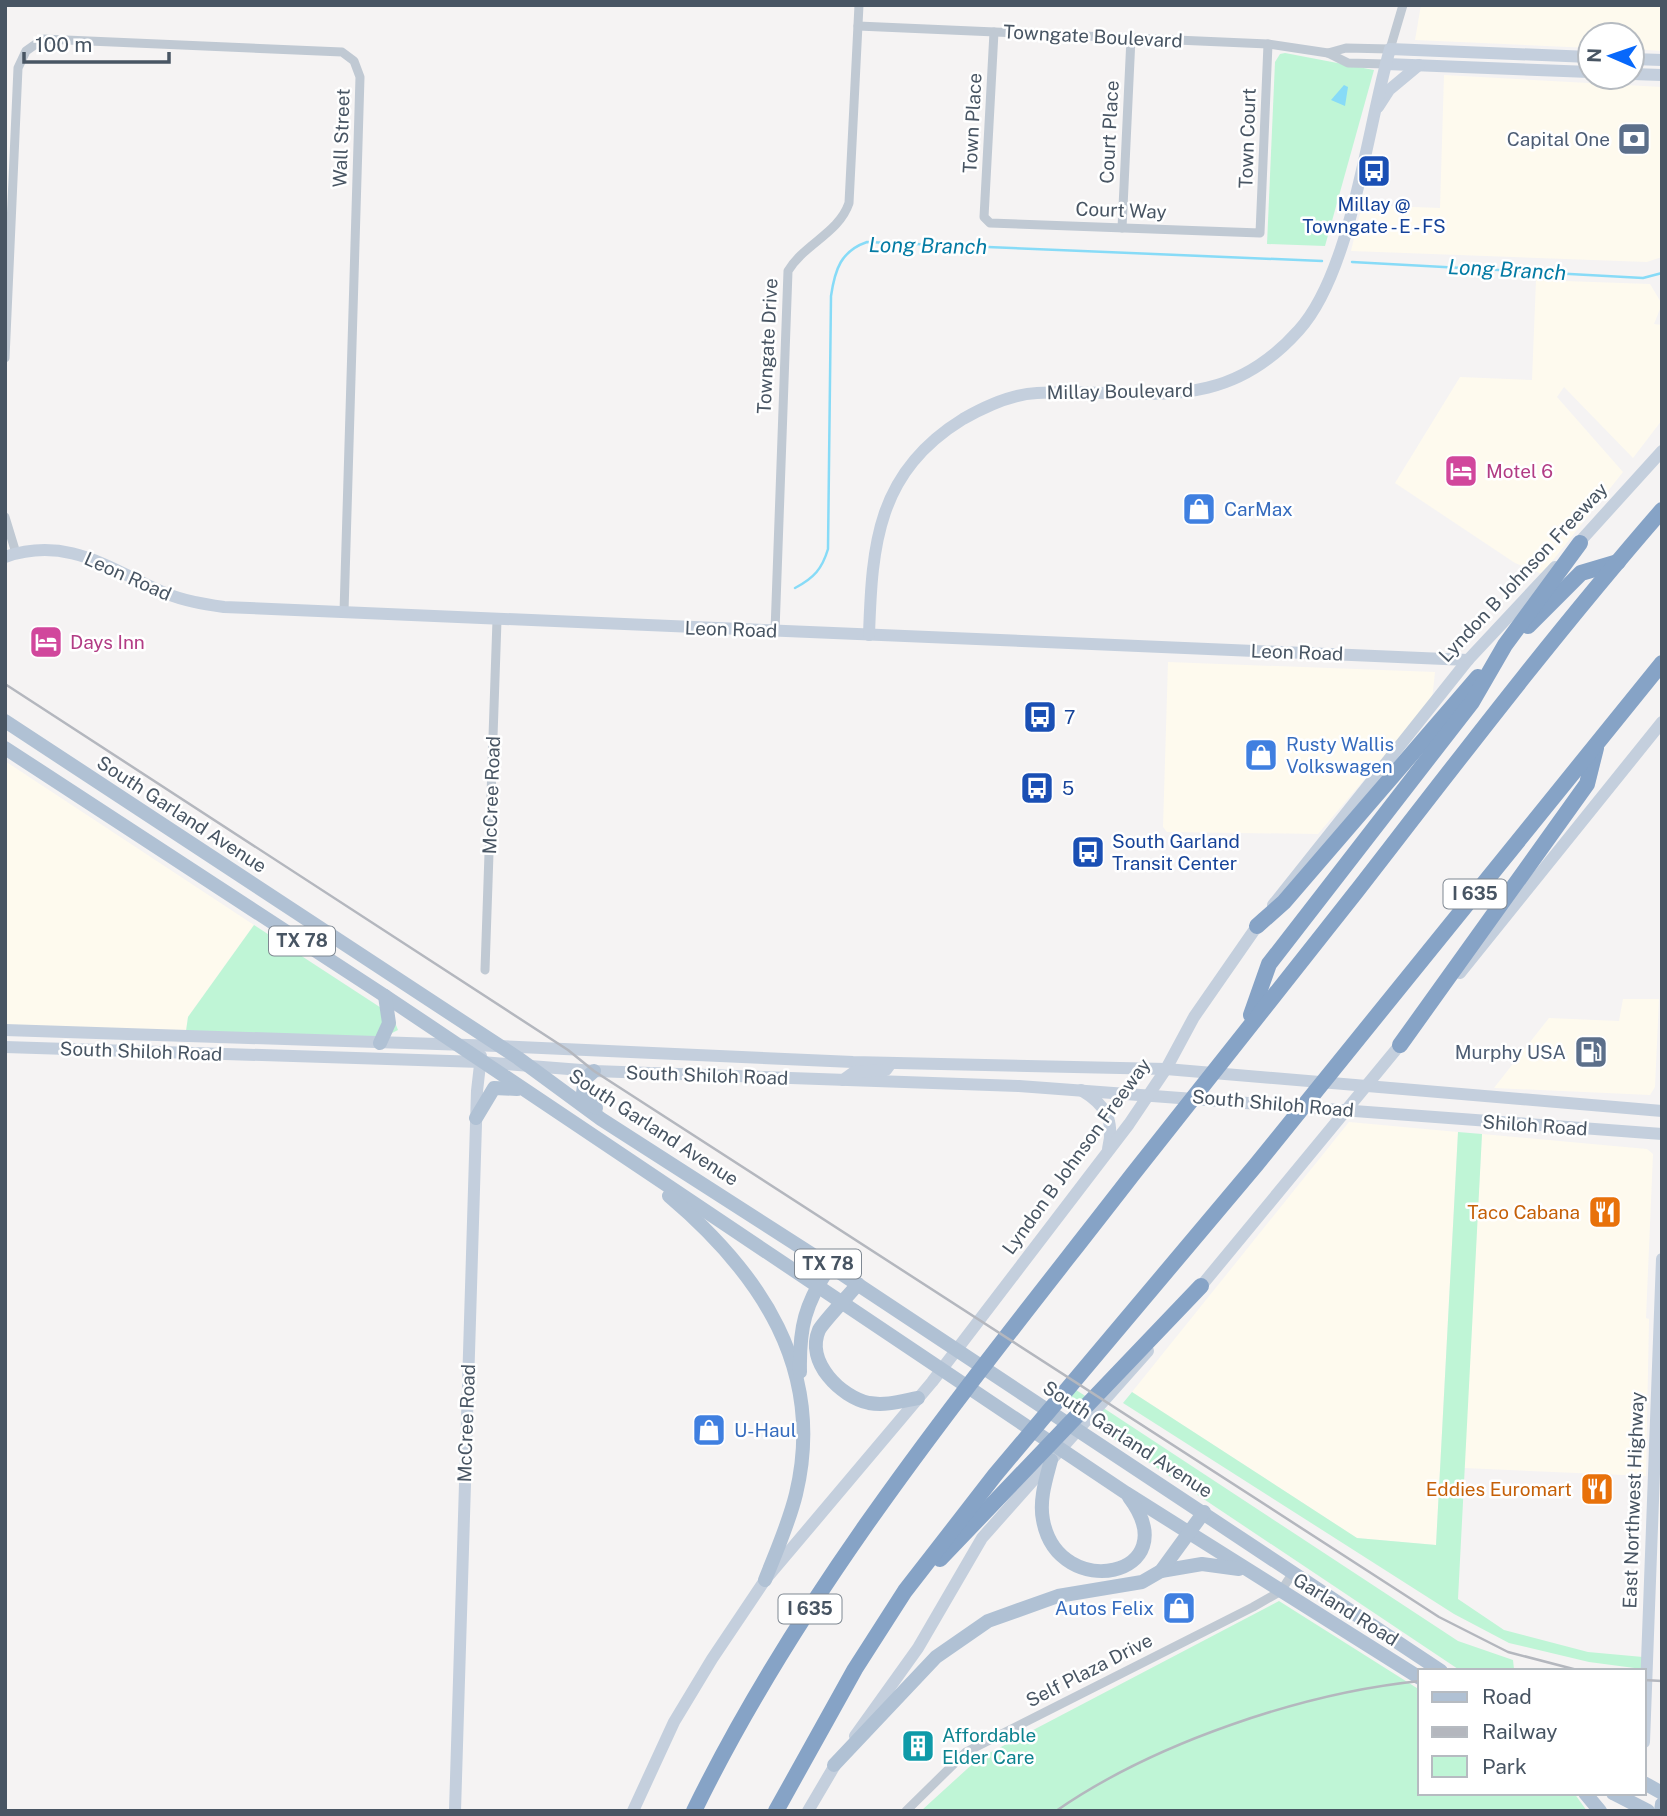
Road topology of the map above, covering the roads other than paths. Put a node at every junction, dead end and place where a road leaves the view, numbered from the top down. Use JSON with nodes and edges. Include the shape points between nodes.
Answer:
{"nodes":[{"id":1,"x":859,"y":5,"type":"edge"},
{"id":2,"x":1403,"y":5,"type":"edge"},
{"id":3,"x":858,"y":26,"type":"junction"},
{"id":4,"x":994,"y":32,"type":"junction"},
{"id":5,"x":1131,"y":38,"type":"junction"},
{"id":6,"x":1268,"y":44,"type":"junction"},
{"id":7,"x":1390,"y":50,"type":"junction"},
{"id":8,"x":1328,"y":53,"type":"junction"},
{"id":9,"x":1542,"y":55,"type":"junction"},
{"id":10,"x":1576,"y":56,"type":"edge"},
{"id":11,"x":1385,"y":64,"type":"junction"},
{"id":12,"x":1419,"y":65,"type":"junction"},
{"id":13,"x":1541,"y":70,"type":"junction"},
{"id":14,"x":1576,"y":71,"type":"edge"},
{"id":15,"x":1374,"y":113,"type":"junction"},
{"id":16,"x":984,"y":217,"type":"joint"},
{"id":17,"x":1122,"y":228,"type":"junction"},
{"id":18,"x":1260,"y":233,"type":"joint"},
{"id":19,"x":5,"y":358,"type":"edge"},
{"id":20,"x":1662,"y":451,"type":"edge"},
{"id":21,"x":1662,"y":510,"type":"edge"},
{"id":22,"x":5,"y":517,"type":"edge"},
{"id":23,"x":1580,"y":542,"type":"junction"},
{"id":24,"x":10,"y":555,"type":"edge"},
{"id":25,"x":1620,"y":558,"type":"junction"},
{"id":26,"x":344,"y":612,"type":"junction"},
{"id":27,"x":497,"y":620,"type":"junction"},
{"id":28,"x":775,"y":631,"type":"junction"},
{"id":29,"x":869,"y":635,"type":"junction"},
{"id":30,"x":1468,"y":660,"type":"junction"},
{"id":31,"x":1658,"y":668,"type":"edge"},
{"id":32,"x":5,"y":721,"type":"edge"},
{"id":33,"x":1662,"y":722,"type":"edge"},
{"id":34,"x":1598,"y":742,"type":"junction"},
{"id":35,"x":5,"y":748,"type":"edge"},
{"id":36,"x":1257,"y":926,"type":"junction"},
{"id":37,"x":485,"y":970,"type":"dead end"},
{"id":38,"x":385,"y":996,"type":"junction"},
{"id":39,"x":1246,"y":1029,"type":"junction"},
{"id":40,"x":5,"y":1030,"type":"edge"},
{"id":41,"x":45,"y":1031,"type":"junction"},
{"id":42,"x":61,"y":1032,"type":"junction"},
{"id":43,"x":481,"y":1040,"type":"junction"},
{"id":44,"x":380,"y":1043,"type":"junction"},
{"id":45,"x":458,"y":1045,"type":"junction"},
{"id":46,"x":1400,"y":1045,"type":"junction"},
{"id":47,"x":5,"y":1046,"type":"edge"},
{"id":48,"x":498,"y":1046,"type":"junction"},
{"id":49,"x":45,"y":1048,"type":"junction"},
{"id":50,"x":60,"y":1049,"type":"junction"},
{"id":51,"x":481,"y":1062,"type":"junction"},
{"id":52,"x":891,"y":1063,"type":"junction"},
{"id":53,"x":530,"y":1066,"type":"junction"},
{"id":54,"x":1020,"y":1067,"type":"junction"},
{"id":55,"x":1166,"y":1069,"type":"junction"},
{"id":56,"x":594,"y":1071,"type":"junction"},
{"id":57,"x":843,"y":1080,"type":"junction"},
{"id":58,"x":1019,"y":1086,"type":"junction"},
{"id":59,"x":1081,"y":1089,"type":"junction"},
{"id":60,"x":1408,"y":1090,"type":"junction"},
{"id":61,"x":527,"y":1092,"type":"junction"},
{"id":62,"x":1150,"y":1093,"type":"junction"},
{"id":63,"x":1662,"y":1111,"type":"edge"},
{"id":64,"x":1408,"y":1114,"type":"junction"},
{"id":65,"x":476,"y":1118,"type":"junction"},
{"id":66,"x":601,"y":1119,"type":"junction"},
{"id":67,"x":1662,"y":1134,"type":"edge"},
{"id":68,"x":1108,"y":1152,"type":"junction"},
{"id":69,"x":628,"y":1161,"type":"junction"},
{"id":70,"x":1662,"y":1259,"type":"edge"},
{"id":71,"x":830,"y":1266,"type":"junction"},
{"id":72,"x":858,"y":1284,"type":"junction"},
{"id":73,"x":1201,"y":1286,"type":"junction"},
{"id":74,"x":817,"y":1287,"type":"junction"},
{"id":75,"x":838,"y":1309,"type":"junction"},
{"id":76,"x":1660,"y":1352,"type":"edge"},
{"id":77,"x":918,"y":1398,"type":"junction"},
{"id":78,"x":801,"y":1408,"type":"junction"},
{"id":79,"x":1051,"y":1460,"type":"junction"},
{"id":80,"x":1126,"y":1493,"type":"junction"},
{"id":81,"x":1204,"y":1512,"type":"junction"},
{"id":82,"x":1656,"y":1521,"type":"edge"},
{"id":83,"x":1189,"y":1535,"type":"junction"},
{"id":84,"x":1289,"y":1567,"type":"junction"},
{"id":85,"x":1161,"y":1571,"type":"junction"},
{"id":86,"x":1252,"y":1573,"type":"junction"},
{"id":87,"x":765,"y":1580,"type":"junction"},
{"id":88,"x":1281,"y":1591,"type":"junction"},
{"id":89,"x":895,"y":1606,"type":"junction"},
{"id":90,"x":1438,"y":1669,"type":"edge"},
{"id":91,"x":1418,"y":1677,"type":"edge"},
{"id":92,"x":1646,"y":1705,"type":"edge"},
{"id":93,"x":834,"y":1765,"type":"junction"},
{"id":94,"x":1646,"y":1784,"type":"edge"},
{"id":95,"x":1662,"y":1793,"type":"edge"},
{"id":96,"x":1587,"y":1795,"type":"edge"},
{"id":97,"x":1618,"y":1795,"type":"edge"},
{"id":98,"x":1662,"y":1804,"type":"edge"},
{"id":99,"x":1641,"y":1805,"type":"edge"},
{"id":100,"x":455,"y":1811,"type":"edge"},
{"id":101,"x":633,"y":1811,"type":"edge"},
{"id":102,"x":694,"y":1811,"type":"edge"},
{"id":103,"x":776,"y":1811,"type":"edge"},
{"id":104,"x":808,"y":1811,"type":"edge"},
{"id":105,"x":906,"y":1811,"type":"edge"},
{"id":106,"x":1600,"y":1811,"type":"edge"},
{"id":107,"x":1661,"y":1811,"type":"edge"}],
"edges":[{"from":1,"to":3,"type":"street","name":"Towngate Drive"},
{"from":2,"to":7,"type":"street"},
{"from":3,"to":4,"type":"street","name":"Towngate Boulevard"},
{"from":3,"to":28,"type":"street","name":"Towngate Drive","via":[[849,203],[834,227],[797,255],[788,271]]},
{"from":4,"to":5,"type":"street","name":"Towngate Boulevard"},
{"from":4,"to":16,"type":"street","name":"Town Place"},
{"from":5,"to":6,"type":"street","name":"Towngate Boulevard"},
{"from":5,"to":17,"type":"street","name":"Court Place"},
{"from":6,"to":8,"type":"street","name":"Towngate Boulevard"},
{"from":6,"to":18,"type":"street","name":"Town Court"},
{"from":7,"to":8,"type":"street","name":"Towngate Boulevard","via":[[1346,48]]},
{"from":7,"to":9,"type":"main road","name":"Towngate Boulevard"},
{"from":7,"to":11,"type":"main road","name":"Millay Boulevard"},
{"from":8,"to":11,"type":"street","name":"Towngate Boulevard","via":[[1348,63]]},
{"from":9,"to":10,"type":"main road","name":"Towngate Boulevard"},
{"from":9,"to":13,"type":"main road"},
{"from":11,"to":12,"type":"main road","name":"Towngate Boulevard"},
{"from":11,"to":15,"type":"main road","name":"Millay Boulevard"},
{"from":12,"to":13,"type":"main road","name":"Towngate Boulevard"},
{"from":12,"to":15,"type":"main road","via":[[1390,90]]},
{"from":13,"to":14,"type":"main road","name":"Towngate Boulevard"},
{"from":15,"to":29,"type":"main road","name":"Millay Boulevard","via":[[1334,268],[1317,306],[1294,335],[1256,368],[1207,389],[1181,394],[1035,393],[983,409],[944,430],[905,470],[881,517],[872,559]]},
{"from":16,"to":17,"type":"street","name":"Court Way","via":[[990,223]]},
{"from":17,"to":18,"type":"street","name":"Court Way"},
{"from":19,"to":26,"type":"street","name":"Wall Street","via":[[18,68],[30,46],[43,39],[342,52],[354,61],[360,77]]},
{"from":20,"to":23,"type":"main road","name":"Lyndon B Johnson Freeway"},
{"from":21,"to":25,"type":"highway","number":"I 635"},
{"from":22,"to":24,"type":"street"},
{"from":23,"to":30,"type":"main road","name":"Lyndon B Johnson Freeway"},
{"from":23,"to":39,"type":"highway","via":[[1505,645],[1472,702],[1269,964]]},
{"from":24,"to":26,"type":"main road","name":"Leon Road","via":[[54,550],[81,554],[192,602],[245,609]]},
{"from":25,"to":36,"type":"highway","via":[[1581,573],[1491,661],[1284,902]]},
{"from":25,"to":39,"type":"highway","number":"I 635"},
{"from":26,"to":27,"type":"main road","name":"Leon Road"},
{"from":27,"to":28,"type":"main road","name":"Leon Road"},
{"from":27,"to":37,"type":"street","name":"McCree Road"},
{"from":28,"to":29,"type":"main road","name":"Leon Road"},
{"from":29,"to":30,"type":"main road","name":"Leon Road"},
{"from":30,"to":36,"type":"main road","name":"Lyndon B Johnson Freeway"},
{"from":31,"to":34,"type":"highway","number":"I 635"},
{"from":32,"to":43,"type":"main road","name":"South Garland Avenue","number":"TX 78"},
{"from":33,"to":46,"type":"main road"},
{"from":34,"to":46,"type":"highway","via":[[1587,784]]},
{"from":34,"to":89,"type":"highway","number":"I 635","via":[[1256,1165],[995,1475]]},
{"from":35,"to":38,"type":"main road","number":"TX 78"},
{"from":36,"to":55,"type":"main road","name":"Lyndon B Johnson Freeway","via":[[1194,1017]]},
{"from":38,"to":44,"type":"main road","via":[[389,1023]]},
{"from":38,"to":45,"type":"main road","number":"TX 78"},
{"from":39,"to":102,"type":"highway","number":"I 635","via":[[945,1418],[815,1601],[720,1757]]},
{"from":40,"to":41,"type":"main road","name":"South Shiloh Road"},
{"from":41,"to":42,"type":"main road","name":"South Shiloh Road"},
{"from":41,"to":49,"type":"main road"},
{"from":42,"to":44,"type":"main road","name":"South Shiloh Road"},
{"from":42,"to":50,"type":"main road"},
{"from":43,"to":45,"type":"main road","name":"South Shiloh Road"},
{"from":43,"to":48,"type":"main road","name":"South Garland Avenue","number":"TX 78"},
{"from":43,"to":51,"type":"main road","name":"McCree Road"},
{"from":44,"to":45,"type":"main road","name":"South Shiloh Road"},
{"from":45,"to":51,"type":"main road","number":"TX 78"},
{"from":46,"to":73,"type":"main road"},
{"from":47,"to":49,"type":"main road","name":"South Shiloh Road"},
{"from":48,"to":52,"type":"main road","name":"South Shiloh Road"},
{"from":48,"to":53,"type":"main road","name":"South Garland Avenue","number":"TX 78"},
{"from":49,"to":50,"type":"main road","name":"South Shiloh Road"},
{"from":50,"to":51,"type":"main road","name":"South Shiloh Road"},
{"from":51,"to":53,"type":"main road","name":"South Shiloh Road"},
{"from":51,"to":61,"type":"main road","number":"TX 78"},
{"from":51,"to":65,"type":"main road","name":"McCree Road"},
{"from":52,"to":54,"type":"main road","name":"South Shiloh Road"},
{"from":52,"to":57,"type":"main road","via":[[886,1070],[854,1072]]},
{"from":53,"to":56,"type":"main road","name":"South Shiloh Road"},
{"from":53,"to":66,"type":"main road","name":"South Garland Avenue","number":"TX 78"},
{"from":54,"to":55,"type":"main road","name":"South Shiloh Road"},
{"from":54,"to":58,"type":"main road"},
{"from":55,"to":60,"type":"main road","name":"South Shiloh Road"},
{"from":55,"to":62,"type":"main road","name":"Lyndon B Johnson Freeway"},
{"from":56,"to":57,"type":"main road","name":"South Shiloh Road"},
{"from":56,"to":66,"type":"main road","via":[[585,1079],[583,1093]]},
{"from":57,"to":58,"type":"main road","name":"South Shiloh Road"},
{"from":58,"to":59,"type":"main road","name":"South Shiloh Road"},
{"from":59,"to":62,"type":"main road","name":"South Shiloh Road"},
{"from":59,"to":68,"type":"main road","via":[[1107,1111],[1112,1135]]},
{"from":60,"to":63,"type":"main road","name":"Shiloh Road"},
{"from":60,"to":64,"type":"main road"},
{"from":61,"to":65,"type":"main road","via":[[509,1086],[494,1088]]},
{"from":61,"to":69,"type":"main road","number":"TX 78"},
{"from":62,"to":64,"type":"main road","name":"South Shiloh Road"},
{"from":62,"to":68,"type":"main road","name":"Lyndon B Johnson Freeway"},
{"from":64,"to":67,"type":"main road","name":"Shiloh Road"},
{"from":65,"to":100,"type":"main road","name":"McCree Road"},
{"from":66,"to":71,"type":"main road","name":"South Garland Avenue","number":"TX 78"},
{"from":68,"to":77,"type":"main road","name":"Lyndon B Johnson Freeway"},
{"from":69,"to":74,"type":"main road","number":"TX 78"},
{"from":69,"to":78,"type":"main road","via":[[700,1222],[745,1271],[781,1333]]},
{"from":70,"to":76,"type":"main road","name":"East Northwest Highway"},
{"from":71,"to":72,"type":"main road","name":"South Garland Avenue","number":"TX 78"},
{"from":71,"to":74,"type":"main road"},
{"from":72,"to":75,"type":"main road"},
{"from":72,"to":81,"type":"main road","name":"South Garland Avenue","number":"TX 78"},
{"from":73,"to":79,"type":"main road"},
{"from":73,"to":89,"type":"highway"},
{"from":74,"to":75,"type":"main road","number":"TX 78"},
{"from":74,"to":78,"type":"main road","via":[[800,1334]]},
{"from":75,"to":77,"type":"main road","via":[[817,1337],[821,1365],[833,1381],[855,1398],[872,1403]]},
{"from":75,"to":80,"type":"main road","number":"TX 78","via":[[866,1320]]},
{"from":76,"to":82,"type":"main road","name":"East Northwest Highway"},
{"from":77,"to":87,"type":"main road","name":"Lyndon B Johnson Freeway"},
{"from":78,"to":87,"type":"main road","via":[[796,1494]]},
{"from":79,"to":80,"type":"main road","via":[[1043,1498],[1047,1535],[1066,1559],[1082,1568],[1119,1570],[1139,1555],[1144,1528],[1138,1508]]},
{"from":79,"to":93,"type":"main road","via":[[982,1538],[918,1648]]},
{"from":80,"to":83,"type":"main road","number":"TX 78"},
{"from":81,"to":83,"type":"main road"},
{"from":81,"to":84,"type":"main road","name":"South Garland Avenue","number":"TX 78"},
{"from":82,"to":92,"type":"main road","name":"East Northwest Highway"},
{"from":83,"to":85,"type":"main road"},
{"from":83,"to":86,"type":"main road","number":"TX 78"},
{"from":84,"to":88,"type":"street","name":"Self Plaza Drive"},
{"from":84,"to":90,"type":"main road","name":"Garland Road","number":"TX 78"},
{"from":85,"to":86,"type":"main road","via":[[1202,1564]]},
{"from":85,"to":93,"type":"main road","via":[[1142,1582],[1058,1597],[988,1621],[936,1657]]},
{"from":86,"to":88,"type":"main road","name":"Garland Road","number":"TX 78"},
{"from":87,"to":101,"type":"main road","name":"Lyndon B Johnson Freeway","via":[[674,1722]]},
{"from":88,"to":91,"type":"main road","name":"Garland Road","number":"TX 78"},
{"from":88,"to":105,"type":"street","name":"Self Plaza Drive","via":[[966,1752]]},
{"from":89,"to":103,"type":"highway","number":"I 635"},
{"from":93,"to":104,"type":"main road"},
{"from":94,"to":95,"type":"main road"},
{"from":96,"to":106,"type":"main road"},
{"from":97,"to":99,"type":"main road"},
{"from":98,"to":107,"type":"main road"}]}
